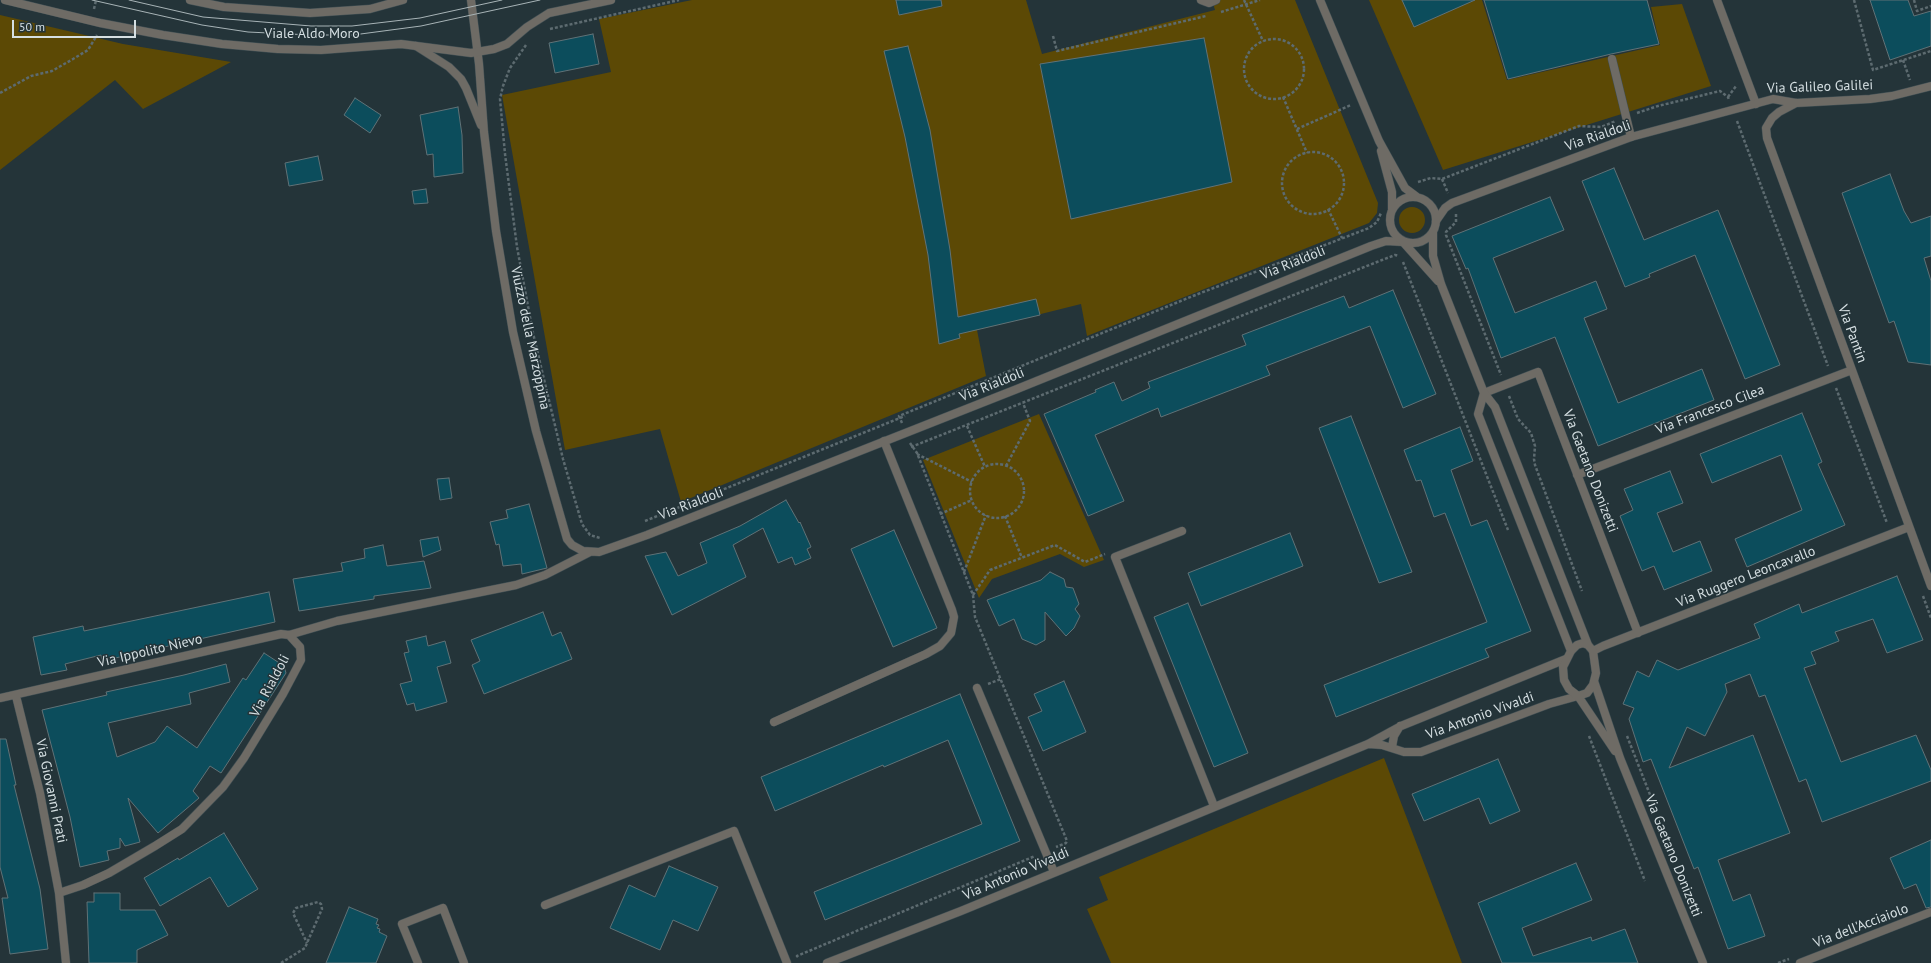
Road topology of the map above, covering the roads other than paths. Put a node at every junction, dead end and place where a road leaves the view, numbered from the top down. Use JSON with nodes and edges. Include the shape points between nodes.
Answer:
{"nodes":[{"id":1,"x":4,"y":0,"type":"edge"},
{"id":2,"x":190,"y":0,"type":"edge"},
{"id":3,"x":403,"y":0,"type":"edge"},
{"id":4,"x":471,"y":0,"type":"edge"},
{"id":5,"x":611,"y":0,"type":"edge"},
{"id":6,"x":1201,"y":0,"type":"edge"},
{"id":7,"x":1216,"y":0,"type":"edge"},
{"id":8,"x":1320,"y":0,"type":"edge"},
{"id":9,"x":1718,"y":0,"type":"edge"},
{"id":10,"x":415,"y":45,"type":"junction"},
{"id":11,"x":478,"y":52,"type":"junction"},
{"id":12,"x":1612,"y":59,"type":"dead end"},
{"id":13,"x":1931,"y":86,"type":"edge"},
{"id":14,"x":1796,"y":103,"type":"junction"},
{"id":15,"x":1756,"y":104,"type":"junction"},
{"id":16,"x":484,"y":132,"type":"junction"},
{"id":17,"x":1631,"y":137,"type":"junction"},
{"id":18,"x":1379,"y":141,"type":"junction"},
{"id":19,"x":1417,"y":197,"type":"junction"},
{"id":20,"x":1392,"y":209,"type":"junction"},
{"id":21,"x":1436,"y":221,"type":"junction"},
{"id":22,"x":1433,"y":232,"type":"junction"},
{"id":23,"x":1403,"y":242,"type":"junction"},
{"id":24,"x":1441,"y":284,"type":"junction"},
{"id":25,"x":1852,"y":370,"type":"junction"},
{"id":26,"x":1484,"y":393,"type":"junction"},
{"id":27,"x":884,"y":441,"type":"junction"},
{"id":28,"x":1577,"y":475,"type":"junction"},
{"id":29,"x":1909,"y":527,"type":"junction"},
{"id":30,"x":1182,"y":531,"type":"dead end"},
{"id":31,"x":590,"y":552,"type":"junction"},
{"id":32,"x":1931,"y":586,"type":"edge"},
{"id":33,"x":1638,"y":633,"type":"junction"},
{"id":34,"x":289,"y":635,"type":"junction"},
{"id":35,"x":1588,"y":645,"type":"junction"},
{"id":36,"x":1570,"y":651,"type":"junction"},
{"id":37,"x":1593,"y":651,"type":"junction"},
{"id":38,"x":1566,"y":659,"type":"junction"},
{"id":39,"x":1594,"y":681,"type":"junction"},
{"id":40,"x":977,"y":688,"type":"dead end"},
{"id":41,"x":16,"y":696,"type":"junction"},
{"id":42,"x":1578,"y":696,"type":"junction"},
{"id":43,"x":0,"y":698,"type":"edge"},
{"id":44,"x":774,"y":722,"type":"dead end"},
{"id":45,"x":1401,"y":726,"type":"junction"},
{"id":46,"x":1368,"y":744,"type":"junction"},
{"id":47,"x":1392,"y":747,"type":"junction"},
{"id":48,"x":1620,"y":758,"type":"junction"},
{"id":49,"x":1214,"y":806,"type":"junction"},
{"id":50,"x":1054,"y":872,"type":"junction"},
{"id":51,"x":59,"y":893,"type":"junction"},
{"id":52,"x":545,"y":905,"type":"dead end"},
{"id":53,"x":1931,"y":912,"type":"edge"},
{"id":54,"x":66,"y":963,"type":"edge"},
{"id":55,"x":418,"y":963,"type":"edge"},
{"id":56,"x":464,"y":963,"type":"edge"},
{"id":57,"x":788,"y":963,"type":"edge"},
{"id":58,"x":827,"y":963,"type":"edge"},
{"id":59,"x":1703,"y":963,"type":"edge"},
{"id":60,"x":1800,"y":963,"type":"edge"}],
"edges":[{"from":1,"to":10,"type":"street","name":"Viale Aldo Moro","via":[[100,23],[222,44],[321,50]]},
{"from":2,"to":3,"type":"street","name":"Viale Aldo Moro","via":[[254,10],[329,13],[370,9]]},
{"from":4,"to":11,"type":"street","name":"Viuzzo della Marzoppina"},
{"from":5,"to":11,"type":"street","name":"Viale Aldo Moro","via":[[549,13],[507,44]]},
{"from":6,"to":7,"type":"street","via":[[1209,3]]},
{"from":8,"to":18,"type":"street"},
{"from":9,"to":15,"type":"street"},
{"from":10,"to":11,"type":"street","name":"Viale Aldo Moro","via":[[459,52]]},
{"from":10,"to":16,"type":"street","name":"Viuzzo della Marzoppina","via":[[449,67],[461,79]]},
{"from":11,"to":16,"type":"street","name":"Viuzzo della Marzoppina"},
{"from":12,"to":17,"type":"street"},
{"from":13,"to":14,"type":"street","name":"Via Galileo Galilei","via":[[1881,98]]},
{"from":14,"to":15,"type":"street","name":"Via Galileo Galilei","via":[[1777,99]]},
{"from":14,"to":25,"type":"street","name":"Via Pantin","via":[[1776,114],[1767,125],[1766,134]]},
{"from":15,"to":17,"type":"street","name":"Via Rialdoli"},
{"from":16,"to":31,"type":"street","name":"Viuzzo della Marzoppina","via":[[496,231],[513,332],[536,431],[567,539],[572,545]]},
{"from":17,"to":21,"type":"street","name":"Via Rialdoli","via":[[1452,203]]},
{"from":18,"to":19,"type":"street","via":[[1405,188]]},
{"from":18,"to":20,"type":"street","via":[[1392,192]]},
{"from":19,"to":20,"type":"street","via":[[1402,200]]},
{"from":19,"to":21,"type":"street","via":[[1430,204],[1435,212]]},
{"from":20,"to":23,"type":"street","via":[[1390,226],[1396,237]]},
{"from":21,"to":22,"type":"street","name":"Via Rialdoli"},
{"from":22,"to":23,"type":"street","name":"Via Rialdoli","via":[[1420,242]]},
{"from":22,"to":24,"type":"street","via":[[1433,256]]},
{"from":23,"to":24,"type":"street"},
{"from":23,"to":27,"type":"street","name":"Via Rialdoli","via":[[1386,241],[1371,246]]},
{"from":24,"to":26,"type":"street"},
{"from":25,"to":28,"type":"street","name":"Via Francesco Cilea"},
{"from":25,"to":29,"type":"street","name":"Via Pantin"},
{"from":26,"to":28,"type":"street","name":"Via Gaetano Donizetti","via":[[1538,372]]},
{"from":26,"to":35,"type":"street","via":[[1495,407]]},
{"from":26,"to":36,"type":"street","via":[[1478,414]]},
{"from":27,"to":31,"type":"street","name":"Via Rialdoli","via":[[640,537],[608,549]]},
{"from":27,"to":44,"type":"street","via":[[952,610],[954,617],[951,633],[940,646],[926,654]]},
{"from":28,"to":33,"type":"street","name":"Via Gaetano Donizetti"},
{"from":29,"to":32,"type":"street","name":"Via Pantin"},
{"from":29,"to":33,"type":"street","name":"Via Ruggero Leoncavallo"},
{"from":30,"to":49,"type":"street","via":[[1115,556]]},
{"from":31,"to":34,"type":"street","name":"Via Rialdoli","via":[[545,575],[516,585],[337,621]]},
{"from":33,"to":37,"type":"street","name":"Via Ruggero Leoncavallo"},
{"from":34,"to":41,"type":"street","name":"Via Ippolito Nievo","via":[[281,634]]},
{"from":34,"to":51,"type":"street","name":"Via Rialdoli","via":[[300,647],[301,660],[244,758],[223,787],[190,821],[161,843],[109,873]]},
{"from":35,"to":36,"type":"street","via":[[1583,643]]},
{"from":35,"to":37,"type":"street"},
{"from":36,"to":38,"type":"street","name":"Via Gaetano Donizetti"},
{"from":37,"to":39,"type":"street","name":"Via Gaetano Donizetti","via":[[1596,663]]},
{"from":38,"to":42,"type":"street","name":"Via Gaetano Donizetti","via":[[1563,667],[1564,680],[1569,689]]},
{"from":38,"to":45,"type":"street","name":"Via Antonio Vivaldi"},
{"from":39,"to":42,"type":"street","via":[[1587,694]]},
{"from":39,"to":48,"type":"street","name":"Via Gaetano Donizetti"},
{"from":40,"to":50,"type":"street"},
{"from":41,"to":43,"type":"street","name":"Via Ippolito Nievo"},
{"from":41,"to":51,"type":"street","name":"Via Giovanni Prati","via":[[40,793]]},
{"from":42,"to":47,"type":"street","name":"Via Antonio Vivaldi","via":[[1549,704],[1421,752],[1404,752]]},
{"from":42,"to":48,"type":"street","name":"Via Gaetano Donizetti"},
{"from":45,"to":46,"type":"street","name":"Via Antonio Vivaldi"},
{"from":45,"to":47,"type":"street","via":[[1394,736]]},
{"from":46,"to":47,"type":"street","name":"Via Antonio Vivaldi"},
{"from":46,"to":49,"type":"street","name":"Via Antonio Vivaldi"},
{"from":48,"to":59,"type":"street","name":"Via Gaetano Donizetti"},
{"from":49,"to":50,"type":"street","name":"Via Antonio Vivaldi"},
{"from":50,"to":58,"type":"street","name":"Via Antonio Vivaldi"},
{"from":51,"to":54,"type":"street"},
{"from":52,"to":57,"type":"street","via":[[734,831]]},
{"from":53,"to":60,"type":"street","name":"Via dell'Acciaiolo"},
{"from":55,"to":56,"type":"street","via":[[402,924],[443,908]]}]}
